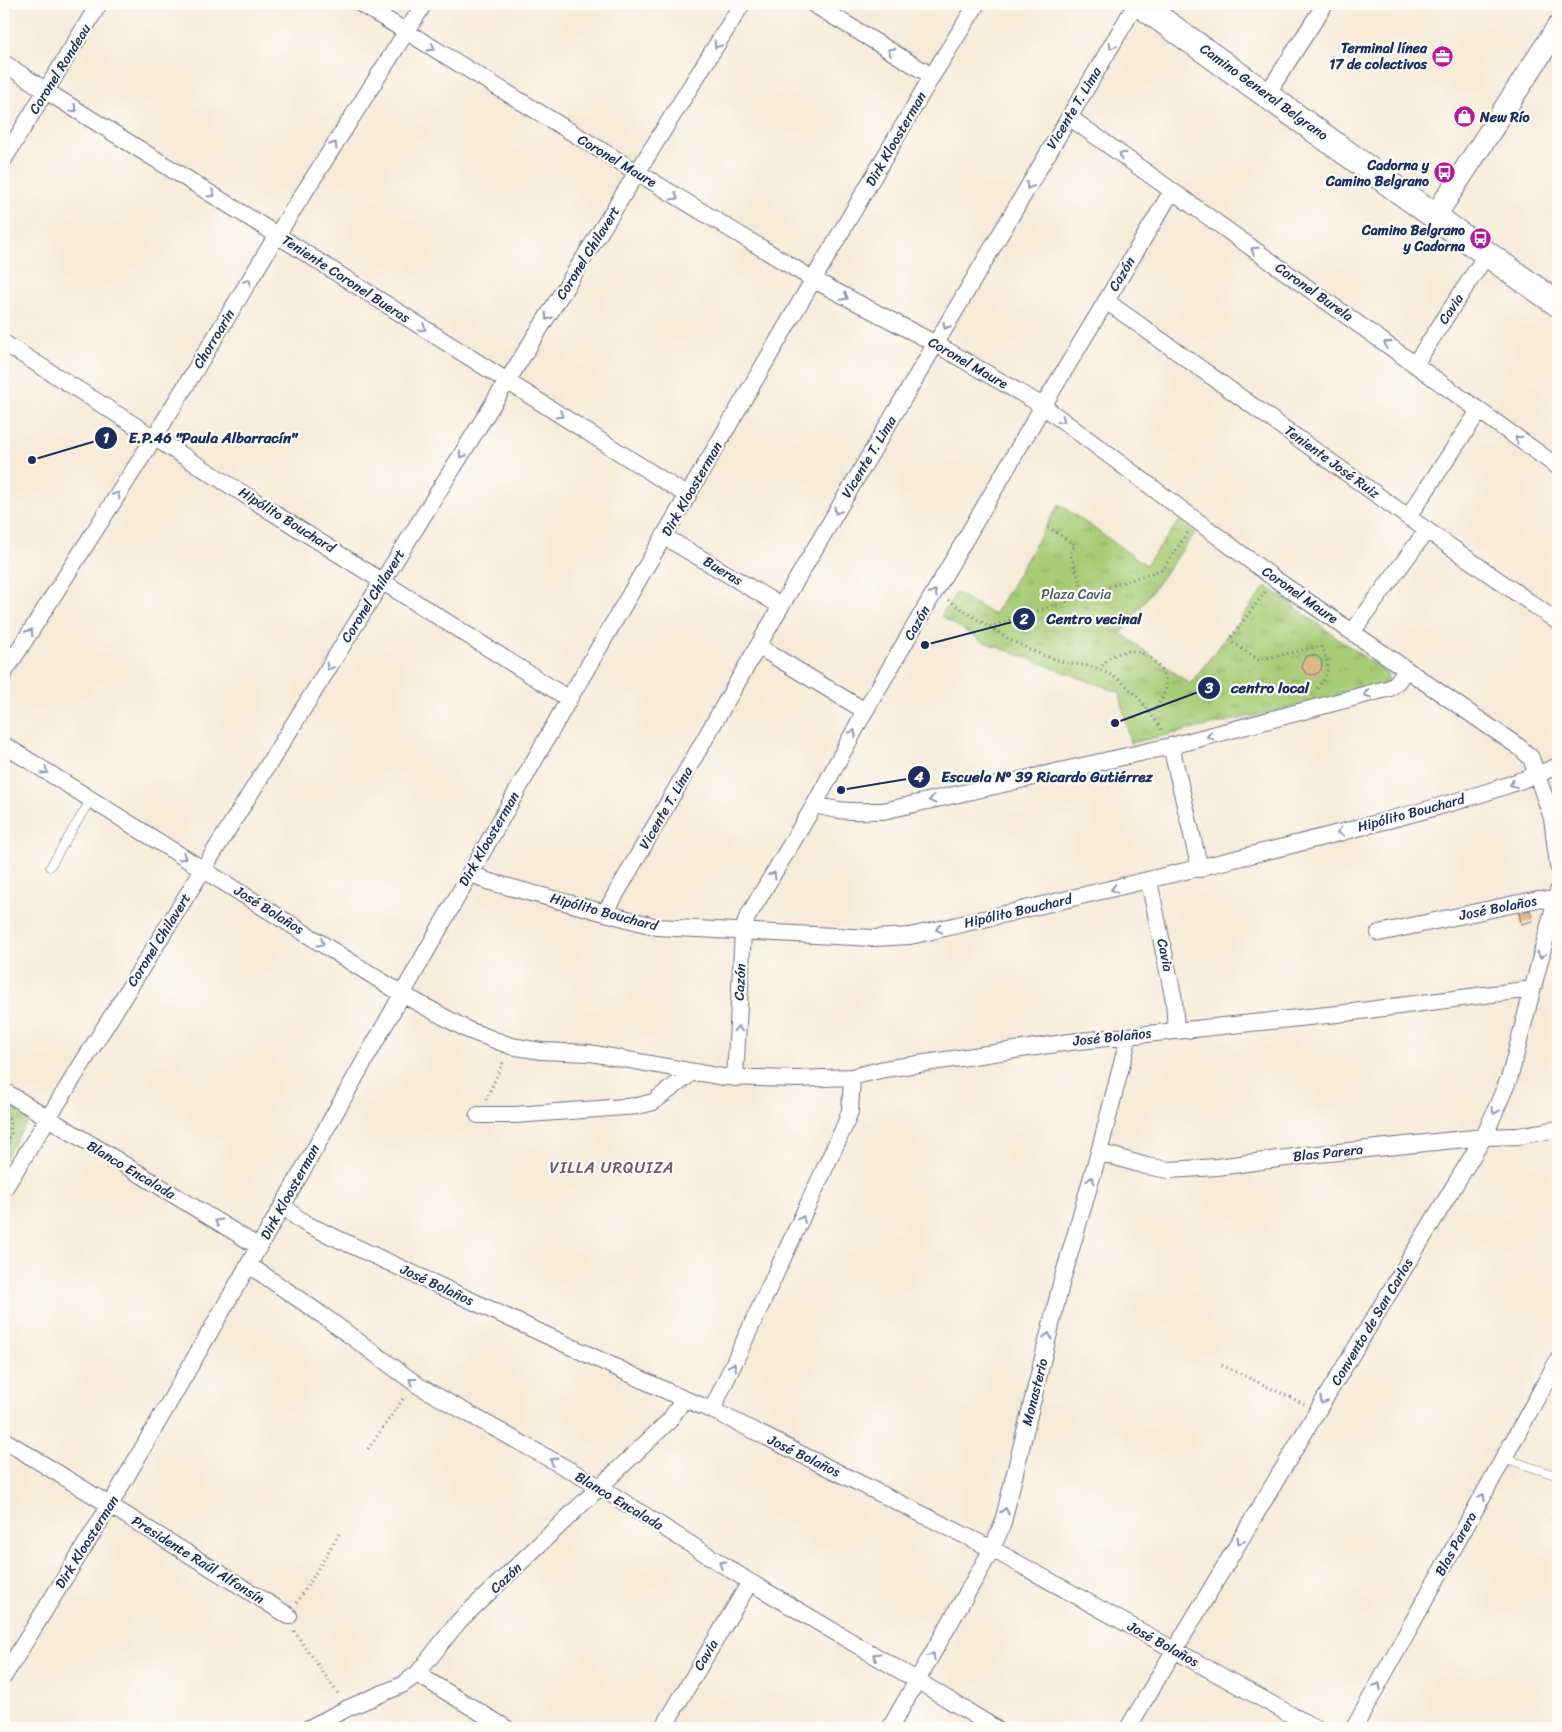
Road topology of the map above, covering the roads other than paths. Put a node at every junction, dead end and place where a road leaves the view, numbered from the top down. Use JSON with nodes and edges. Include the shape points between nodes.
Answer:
{"nodes":[{"id":1,"x":100,"y":4,"type":"edge"},
{"id":2,"x":361,"y":4,"type":"edge"},
{"id":3,"x":424,"y":4,"type":"edge"},
{"id":4,"x":742,"y":4,"type":"edge"},
{"id":5,"x":813,"y":4,"type":"edge"},
{"id":6,"x":976,"y":4,"type":"edge"},
{"id":7,"x":1138,"y":4,"type":"edge"},
{"id":8,"x":1325,"y":4,"type":"edge"},
{"id":9,"x":1558,"y":27,"type":"edge"},
{"id":10,"x":406,"y":32,"type":"junction"},
{"id":11,"x":4,"y":63,"type":"edge"},
{"id":12,"x":932,"y":76,"type":"junction"},
{"id":13,"x":46,"y":91,"type":"junction"},
{"id":14,"x":1267,"y":94,"type":"junction"},
{"id":15,"x":1069,"y":117,"type":"junction"},
{"id":16,"x":4,"y":159,"type":"edge"},
{"id":17,"x":638,"y":174,"type":"junction"},
{"id":18,"x":1172,"y":190,"type":"junction"},
{"id":19,"x":1435,"y":216,"type":"junction"},
{"id":20,"x":276,"y":235,"type":"junction"},
{"id":21,"x":1487,"y":254,"type":"junction"},
{"id":22,"x":814,"y":280,"type":"junction"},
{"id":23,"x":1106,"y":301,"type":"junction"},
{"id":24,"x":1558,"y":304,"type":"edge"},
{"id":25,"x":4,"y":343,"type":"edge"},
{"id":26,"x":936,"y":344,"type":"junction"},
{"id":27,"x":1415,"y":364,"type":"junction"},
{"id":28,"x":508,"y":382,"type":"junction"},
{"id":29,"x":1043,"y":406,"type":"junction"},
{"id":30,"x":1479,"y":411,"type":"junction"},
{"id":31,"x":154,"y":438,"type":"junction"},
{"id":32,"x":1558,"y":467,"type":"edge"},
{"id":33,"x":688,"y":496,"type":"junction"},
{"id":34,"x":1408,"y":517,"type":"junction"},
{"id":35,"x":1427,"y":530,"type":"junction"},
{"id":36,"x":665,"y":537,"type":"junction"},
{"id":37,"x":382,"y":580,"type":"junction"},
{"id":38,"x":781,"y":606,"type":"junction"},
{"id":39,"x":1558,"y":622,"type":"edge"},
{"id":40,"x":1353,"y":631,"type":"junction"},
{"id":41,"x":759,"y":647,"type":"junction"},
{"id":42,"x":1406,"y":669,"type":"junction"},
{"id":43,"x":4,"y":674,"type":"edge"},
{"id":44,"x":569,"y":699,"type":"junction"},
{"id":45,"x":865,"y":711,"type":"junction"},
{"id":46,"x":4,"y":745,"type":"edge"},
{"id":47,"x":1171,"y":746,"type":"junction"},
{"id":48,"x":1558,"y":766,"type":"edge"},
{"id":49,"x":1537,"y":775,"type":"junction"},
{"id":50,"x":91,"y":799,"type":"junction"},
{"id":51,"x":815,"y":804,"type":"junction"},
{"id":52,"x":1558,"y":866,"type":"edge"},
{"id":53,"x":50,"y":867,"type":"dead end"},
{"id":54,"x":1200,"y":869,"type":"junction"},
{"id":55,"x":203,"y":870,"type":"junction"},
{"id":56,"x":470,"y":872,"type":"junction"},
{"id":57,"x":1149,"y":880,"type":"junction"},
{"id":58,"x":1557,"y":898,"type":"edge"},
{"id":59,"x":605,"y":913,"type":"junction"},
{"id":60,"x":743,"y":932,"type":"junction"},
{"id":61,"x":1379,"y":933,"type":"dead end"},
{"id":62,"x":1532,"y":989,"type":"junction"},
{"id":63,"x":402,"y":994,"type":"junction"},
{"id":64,"x":1176,"y":1031,"type":"junction"},
{"id":65,"x":1129,"y":1036,"type":"junction"},
{"id":66,"x":693,"y":1072,"type":"junction"},
{"id":67,"x":852,"y":1077,"type":"junction"},
{"id":68,"x":735,"y":1078,"type":"junction"},
{"id":69,"x":4,"y":1091,"type":"edge"},
{"id":70,"x":478,"y":1115,"type":"road end"},
{"id":71,"x":48,"y":1119,"type":"junction"},
{"id":72,"x":1558,"y":1129,"type":"edge"},
{"id":73,"x":1484,"y":1137,"type":"junction"},
{"id":74,"x":1099,"y":1152,"type":"junction"},
{"id":75,"x":4,"y":1189,"type":"edge"},
{"id":76,"x":283,"y":1205,"type":"junction"},
{"id":77,"x":259,"y":1247,"type":"junction"},
{"id":78,"x":249,"y":1265,"type":"junction"},
{"id":79,"x":1558,"y":1360,"type":"edge"},
{"id":80,"x":684,"y":1399,"type":"junction"},
{"id":81,"x":712,"y":1410,"type":"junction"},
{"id":82,"x":4,"y":1440,"type":"edge"},
{"id":83,"x":1504,"y":1458,"type":"junction"},
{"id":84,"x":1558,"y":1476,"type":"edge"},
{"id":85,"x":600,"y":1487,"type":"junction"},
{"id":86,"x":110,"y":1505,"type":"junction"},
{"id":87,"x":992,"y":1549,"type":"junction"},
{"id":88,"x":750,"y":1582,"type":"junction"},
{"id":89,"x":289,"y":1616,"type":"road end"},
{"id":90,"x":1174,"y":1650,"type":"junction"},
{"id":91,"x":417,"y":1674,"type":"junction"},
{"id":92,"x":4,"y":1676,"type":"edge"},
{"id":93,"x":918,"y":1681,"type":"junction"},
{"id":94,"x":4,"y":1725,"type":"edge"},
{"id":95,"x":8,"y":1728,"type":"edge"},
{"id":96,"x":309,"y":1728,"type":"edge"},
{"id":97,"x":506,"y":1728,"type":"edge"},
{"id":98,"x":663,"y":1728,"type":"edge"},
{"id":99,"x":890,"y":1728,"type":"edge"},
{"id":100,"x":995,"y":1728,"type":"edge"},
{"id":101,"x":1128,"y":1728,"type":"edge"},
{"id":102,"x":1315,"y":1728,"type":"edge"},
{"id":103,"x":1354,"y":1728,"type":"edge"}],
"edges":[{"from":1,"to":13,"type":"street","name":"Coronel Rondeau"},
{"from":2,"to":10,"type":"street","name":"Coronel Maure"},
{"from":3,"to":10,"type":"street","name":"Chorroarin"},
{"from":4,"to":17,"type":"street","name":"Coronel Chilavert","one_way":true},
{"from":12,"to":5,"type":"street","one_way":true},
{"from":6,"to":12,"type":"street","name":"Dirk Kloosterman"},
{"from":7,"to":14,"type":"main road","name":"Camino General Belgrano"},
{"from":7,"to":15,"type":"street","name":"Vicente T. Lima","one_way":true},
{"from":8,"to":14,"type":"street"},
{"from":9,"to":19,"type":"street"},
{"from":10,"to":17,"type":"street","name":"Coronel Maure","one_way":true},
{"from":20,"to":10,"type":"street","name":"Chorroarin","one_way":true},
{"from":11,"to":13,"type":"street","name":"Teniente Coronel Bueras"},
{"from":12,"to":22,"type":"street","name":"Dirk Kloosterman"},
{"from":13,"to":16,"type":"street","name":"Coronel Rondeau"},
{"from":13,"to":20,"type":"street","name":"Teniente Coronel Bueras","one_way":true},
{"from":14,"to":19,"type":"main road","name":"Camino General Belgrano"},
{"from":18,"to":15,"type":"street","name":"Coronel Burela","one_way":true},
{"from":15,"to":26,"type":"street","name":"Vicente T. Lima","one_way":true},
{"from":17,"to":22,"type":"street","name":"Coronel Maure","one_way":true},
{"from":17,"to":28,"type":"street","name":"Coronel Chilavert","one_way":true},
{"from":18,"to":23,"type":"street","name":"Cazón"},
{"from":27,"to":18,"type":"street","name":"Coronel Burela","one_way":true},
{"from":19,"to":21,"type":"main road","name":"Camino General Belgrano"},
{"from":20,"to":28,"type":"street","name":"Teniente Coronel Bueras","one_way":true},
{"from":31,"to":20,"type":"street","name":"Chorroarin","one_way":true},
{"from":21,"to":24,"type":"main road","name":"Camino General Belgrano"},
{"from":21,"to":27,"type":"street","name":"Cavia"},
{"from":22,"to":26,"type":"street","name":"Coronel Maure","one_way":true},
{"from":22,"to":33,"type":"street","name":"Dirk Kloosterman"},
{"from":23,"to":29,"type":"street","name":"Cazón"},
{"from":23,"to":34,"type":"street","name":"Teniente José Ruiz"},
{"from":25,"to":31,"type":"street","name":"Hipólito Bouchard"},
{"from":26,"to":29,"type":"street","name":"Coronel Maure"},
{"from":26,"to":38,"type":"street","name":"Vicente T. Lima","one_way":true},
{"from":27,"to":30,"type":"street","name":"Coronel Burela"},
{"from":28,"to":33,"type":"street","name":"Teniente Coronel Bueras","one_way":true},
{"from":28,"to":37,"type":"street","name":"Coronel Chilavert","one_way":true},
{"from":29,"to":40,"type":"street","name":"Coronel Maure","one_way":true,"via":[[1275,579]]},
{"from":45,"to":29,"type":"street","name":"Cazón","one_way":true},
{"from":32,"to":30,"type":"street","name":"Coronel Burela","one_way":true},
{"from":30,"to":34,"type":"street"},
{"from":31,"to":37,"type":"street","name":"Hipólito Bouchard"},
{"from":43,"to":31,"type":"street","name":"Chorroarin","one_way":true},
{"from":33,"to":36,"type":"street","name":"Dirk Kloosterman"},
{"from":34,"to":35,"type":"street","name":"Teniente José Ruiz"},
{"from":35,"to":39,"type":"street","name":"Teniente José Ruiz"},
{"from":35,"to":40,"type":"street"},
{"from":36,"to":38,"type":"street","name":"Bueras"},
{"from":36,"to":44,"type":"street","name":"Dirk Kloosterman"},
{"from":37,"to":44,"type":"street","name":"Hipólito Bouchard"},
{"from":37,"to":55,"type":"street","name":"Coronel Chilavert","one_way":true},
{"from":38,"to":41,"type":"street","name":"Vicente T. Lima"},
{"from":40,"to":42,"type":"street","name":"Coronel Maure"},
{"from":41,"to":45,"type":"street"},
{"from":41,"to":59,"type":"street","name":"Vicente T. Lima"},
{"from":42,"to":47,"type":"street","one_way":true,"via":[[1390,688]]},
{"from":42,"to":49,"type":"street","name":"Coronel Maure","via":[[1520,747],[1531,758]]},
{"from":44,"to":56,"type":"street","name":"Dirk Kloosterman"},
{"from":51,"to":45,"type":"street","name":"Cazón","one_way":true},
{"from":46,"to":50,"type":"street","name":"José Bolaños","one_way":true},
{"from":47,"to":51,"type":"street","one_way":true,"via":[[883,811],[829,810]]},
{"from":47,"to":54,"type":"street"},
{"from":48,"to":49,"type":"street","name":"Hipólito Bouchard"},
{"from":49,"to":52,"type":"street","via":[[1552,818]]},
{"from":49,"to":54,"type":"street","name":"Hipólito Bouchard","one_way":true,"via":[[1475,797]]},
{"from":50,"to":53,"type":"lane"},
{"from":50,"to":55,"type":"street","name":"José Bolaños","one_way":true},
{"from":60,"to":51,"type":"street","name":"Cazón","one_way":true,"via":[[747,918]]},
{"from":54,"to":57,"type":"street","name":"Hipólito Bouchard"},
{"from":55,"to":63,"type":"street","name":"José Bolaños","one_way":true},
{"from":55,"to":71,"type":"street","name":"Coronel Chilavert"},
{"from":56,"to":59,"type":"street","name":"Hipólito Bouchard","via":[[487,881]]},
{"from":56,"to":63,"type":"street","name":"Dirk Kloosterman"},
{"from":57,"to":60,"type":"street","name":"Hipólito Bouchard","one_way":true,"via":[[910,936],[873,938]]},
{"from":57,"to":64,"type":"street","name":"Cavia","via":[[1174,1000]]},
{"from":58,"to":61,"type":"street","name":"José Bolaños","via":[[1522,902]]},
{"from":58,"to":62,"type":"street","name":"Convento de San Carlos","one_way":true},
{"from":59,"to":60,"type":"street","name":"Hipólito Bouchard","via":[[657,927]]},
{"from":68,"to":60,"type":"street","name":"Cazón","one_way":true},
{"from":62,"to":64,"type":"street","name":"José Bolaños"},
{"from":62,"to":73,"type":"street","name":"Convento de San Carlos","one_way":true,"via":[[1510,1076]]},
{"from":63,"to":66,"type":"street","name":"José Bolaños","via":[[468,1030],[511,1046],[590,1053]]},
{"from":63,"to":76,"type":"street","name":"Dirk Kloosterman"},
{"from":64,"to":65,"type":"street","name":"José Bolaños"},
{"from":65,"to":67,"type":"street","name":"José Bolaños","via":[[1021,1048]]},
{"from":65,"to":74,"type":"street","name":"Monasterio"},
{"from":66,"to":68,"type":"street","name":"José Bolaños"},
{"from":66,"to":70,"type":"street","via":[[653,1102],[638,1106]]},
{"from":67,"to":68,"type":"street","name":"José Bolaños"},
{"from":81,"to":67,"type":"street","one_way":true,"via":[[845,1125],[850,1110]]},
{"from":69,"to":71,"type":"street","name":"Blanco Encalada"},
{"from":71,"to":75,"type":"street","name":"Coronel Chilavert"},
{"from":77,"to":71,"type":"street","name":"Blanco Encalada","one_way":true},
{"from":72,"to":73,"type":"street","name":"Blas Parera","via":[[1518,1136]]},
{"from":73,"to":74,"type":"street","name":"Blas Parera","via":[[1169,1170]]},
{"from":73,"to":90,"type":"street","name":"Convento de San Carlos","one_way":true},
{"from":87,"to":74,"type":"street","name":"Monasterio","one_way":true,"via":[[1002,1526],[1061,1284]]},
{"from":76,"to":77,"type":"street","name":"Dirk Kloosterman"},
{"from":76,"to":80,"type":"street","name":"José Bolaños","via":[[308,1225]]},
{"from":77,"to":78,"type":"street","name":"Dirk Kloosterman"},
{"from":85,"to":78,"type":"street","name":"Blanco Encalada","one_way":true,"via":[[414,1383]]},
{"from":78,"to":86,"type":"street","name":"Dirk Kloosterman"},
{"from":79,"to":83,"type":"street","name":"Blas Parera"},
{"from":80,"to":81,"type":"street","name":"José Bolaños"},
{"from":80,"to":85,"type":"street","name":"Cazón","via":[[669,1421]]},
{"from":81,"to":87,"type":"street","name":"José Bolaños"},
{"from":82,"to":86,"type":"street","name":"Presidente Raúl Alfonsín"},
{"from":83,"to":84,"type":"lane"},
{"from":103,"to":83,"type":"street","name":"Blas Parera","one_way":true},
{"from":88,"to":85,"type":"street","name":"Blanco Encalada","one_way":true},
{"from":85,"to":91,"type":"street","name":"Cazón","via":[[459,1621]]},
{"from":86,"to":89,"type":"street","name":"Presidente Raúl Alfonsín"},
{"from":86,"to":92,"type":"street","name":"Dirk Kloosterman"},
{"from":87,"to":90,"type":"street","name":"José Bolaños"},
{"from":93,"to":87,"type":"street","name":"Monasterio","one_way":true},
{"from":93,"to":88,"type":"street","name":"Blanco Encalada","one_way":true},
{"from":88,"to":98,"type":"street","name":"Cavia"},
{"from":90,"to":101,"type":"street","name":"Convento de San Carlos"},
{"from":90,"to":102,"type":"street","name":"José Bolaños"},
{"from":91,"to":96,"type":"street","name":"Cazón","via":[[402,1685]]},
{"from":91,"to":97,"type":"street"},
{"from":93,"to":99,"type":"street","name":"Monasterio"},
{"from":93,"to":100,"type":"street","name":"Blanco Encalada"},
{"from":94,"to":95,"type":"lane"}]}
